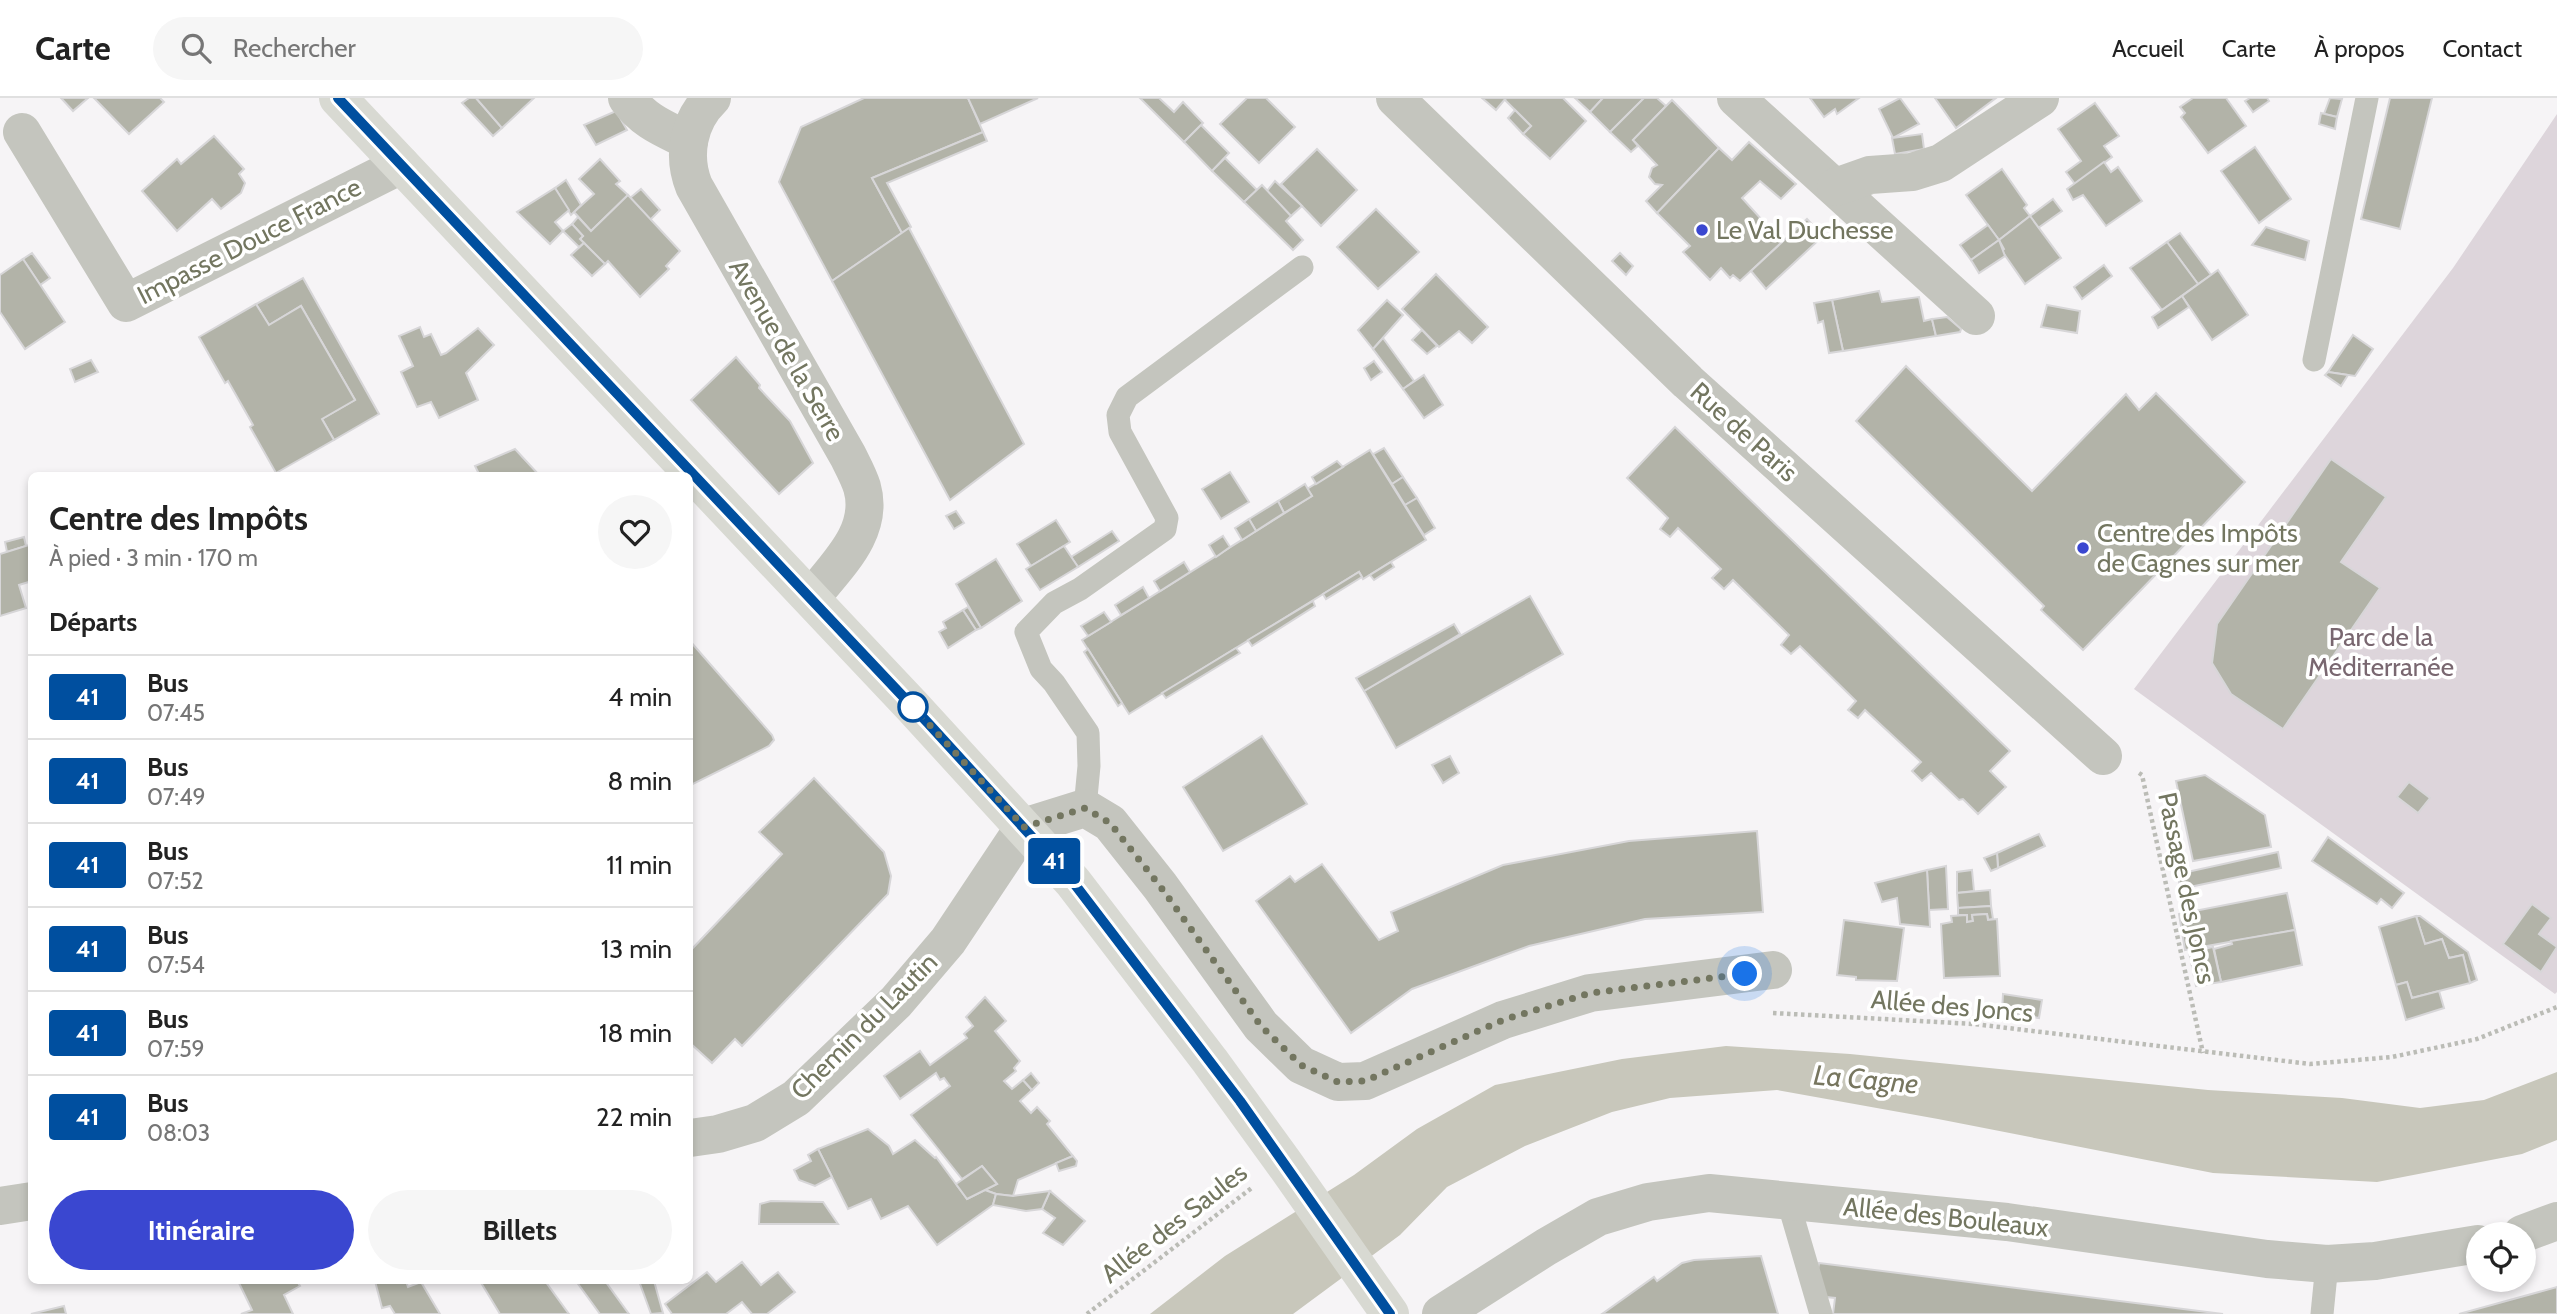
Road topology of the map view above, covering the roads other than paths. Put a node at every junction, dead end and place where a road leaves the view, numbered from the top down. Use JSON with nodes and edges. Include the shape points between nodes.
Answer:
{"nodes":[{"id":1,"x":338,"y":98,"type":"edge"},
{"id":2,"x":627,"y":98,"type":"edge"},
{"id":3,"x":712,"y":98,"type":"edge"},
{"id":4,"x":1395,"y":98,"type":"edge"},
{"id":5,"x":1736,"y":98,"type":"edge"},
{"id":6,"x":2040,"y":98,"type":"edge"},
{"id":7,"x":2367,"y":98,"type":"edge"},
{"id":8,"x":22,"y":132,"type":"dead end"},
{"id":9,"x":689,"y":141,"type":"junction"},
{"id":10,"x":401,"y":165,"type":"junction"},
{"id":11,"x":1836,"y":187,"type":"junction"},
{"id":12,"x":1302,"y":267,"type":"dead end"},
{"id":13,"x":1976,"y":316,"type":"dead end"},
{"id":14,"x":2314,"y":360,"type":"dead end"},
{"id":15,"x":692,"y":472,"type":"edge"},
{"id":16,"x":693,"y":473,"type":"edge"},
{"id":17,"x":811,"y":598,"type":"junction"},
{"id":18,"x":2103,"y":756,"type":"road end"},
{"id":19,"x":1085,"y":808,"type":"junction"},
{"id":20,"x":1024,"y":827,"type":"junction"},
{"id":21,"x":1773,"y":970,"type":"dead end"},
{"id":22,"x":693,"y":1138,"type":"edge"},
{"id":23,"x":1788,"y":1200,"type":"junction"},
{"id":24,"x":28,"y":1202,"type":"edge"},
{"id":25,"x":0,"y":1206,"type":"edge"},
{"id":26,"x":2557,"y":1221,"type":"edge"},
{"id":27,"x":2536,"y":1229,"type":"edge"},
{"id":28,"x":2466,"y":1246,"type":"edge"},
{"id":29,"x":2327,"y":1264,"type":"junction"},
{"id":30,"x":1382,"y":1303,"type":"edge"},
{"id":31,"x":1441,"y":1314,"type":"edge"},
{"id":32,"x":1821,"y":1314,"type":"edge"},
{"id":33,"x":2322,"y":1314,"type":"edge"}],
"edges":[{"from":1,"to":10,"type":"main road"},
{"from":2,"to":9,"type":"street","via":[[651,123]]},
{"from":3,"to":9,"type":"street","name":"Avenue de la Serre"},
{"from":4,"to":18,"type":"street","name":"Rue de Paris","via":[[1682,376]]},
{"from":5,"to":11,"type":"street"},
{"from":6,"to":11,"type":"street","via":[[1941,163],[1912,172],[1870,175]]},
{"from":7,"to":14,"type":"lane"},
{"from":8,"to":10,"type":"street","name":"Impasse Douce France","via":[[126,303]]},
{"from":9,"to":17,"type":"street","name":"Avenue de la Serre","via":[[689,174],[701,201],[862,486],[862,527]]},
{"from":10,"to":15,"type":"main road"},
{"from":11,"to":13,"type":"street"},
{"from":12,"to":19,"type":"lane","via":[[1127,397],[1118,415],[1120,432],[1167,518],[1165,529],[1054,603],[1026,632],[1041,669],[1088,733]]},
{"from":16,"to":17,"type":"main road"},
{"from":17,"to":20,"type":"main road"},
{"from":19,"to":20,"type":"street"},
{"from":19,"to":21,"type":"street","via":[[1110,823],[1261,1026],[1301,1065],[1338,1082],[1365,1081],[1503,1020],[1590,993]]},
{"from":20,"to":22,"type":"street","name":"Chemin du Lautin","via":[[948,941],[896,1002],[796,1098],[755,1123]]},
{"from":20,"to":30,"type":"main road","via":[[1084,897],[1284,1163]]},
{"from":23,"to":29,"type":"street","name":"Allée des Bouleaux","via":[[2007,1222]]},
{"from":23,"to":31,"type":"street","name":"Allée des Bouleaux","via":[[1709,1193],[1648,1202],[1598,1217]]},
{"from":23,"to":32,"type":"lane"},
{"from":24,"to":25,"type":"street"},
{"from":26,"to":27,"type":"street"},
{"from":28,"to":29,"type":"street","name":"Allée des Bouleaux"},
{"from":29,"to":33,"type":"lane"}]}
